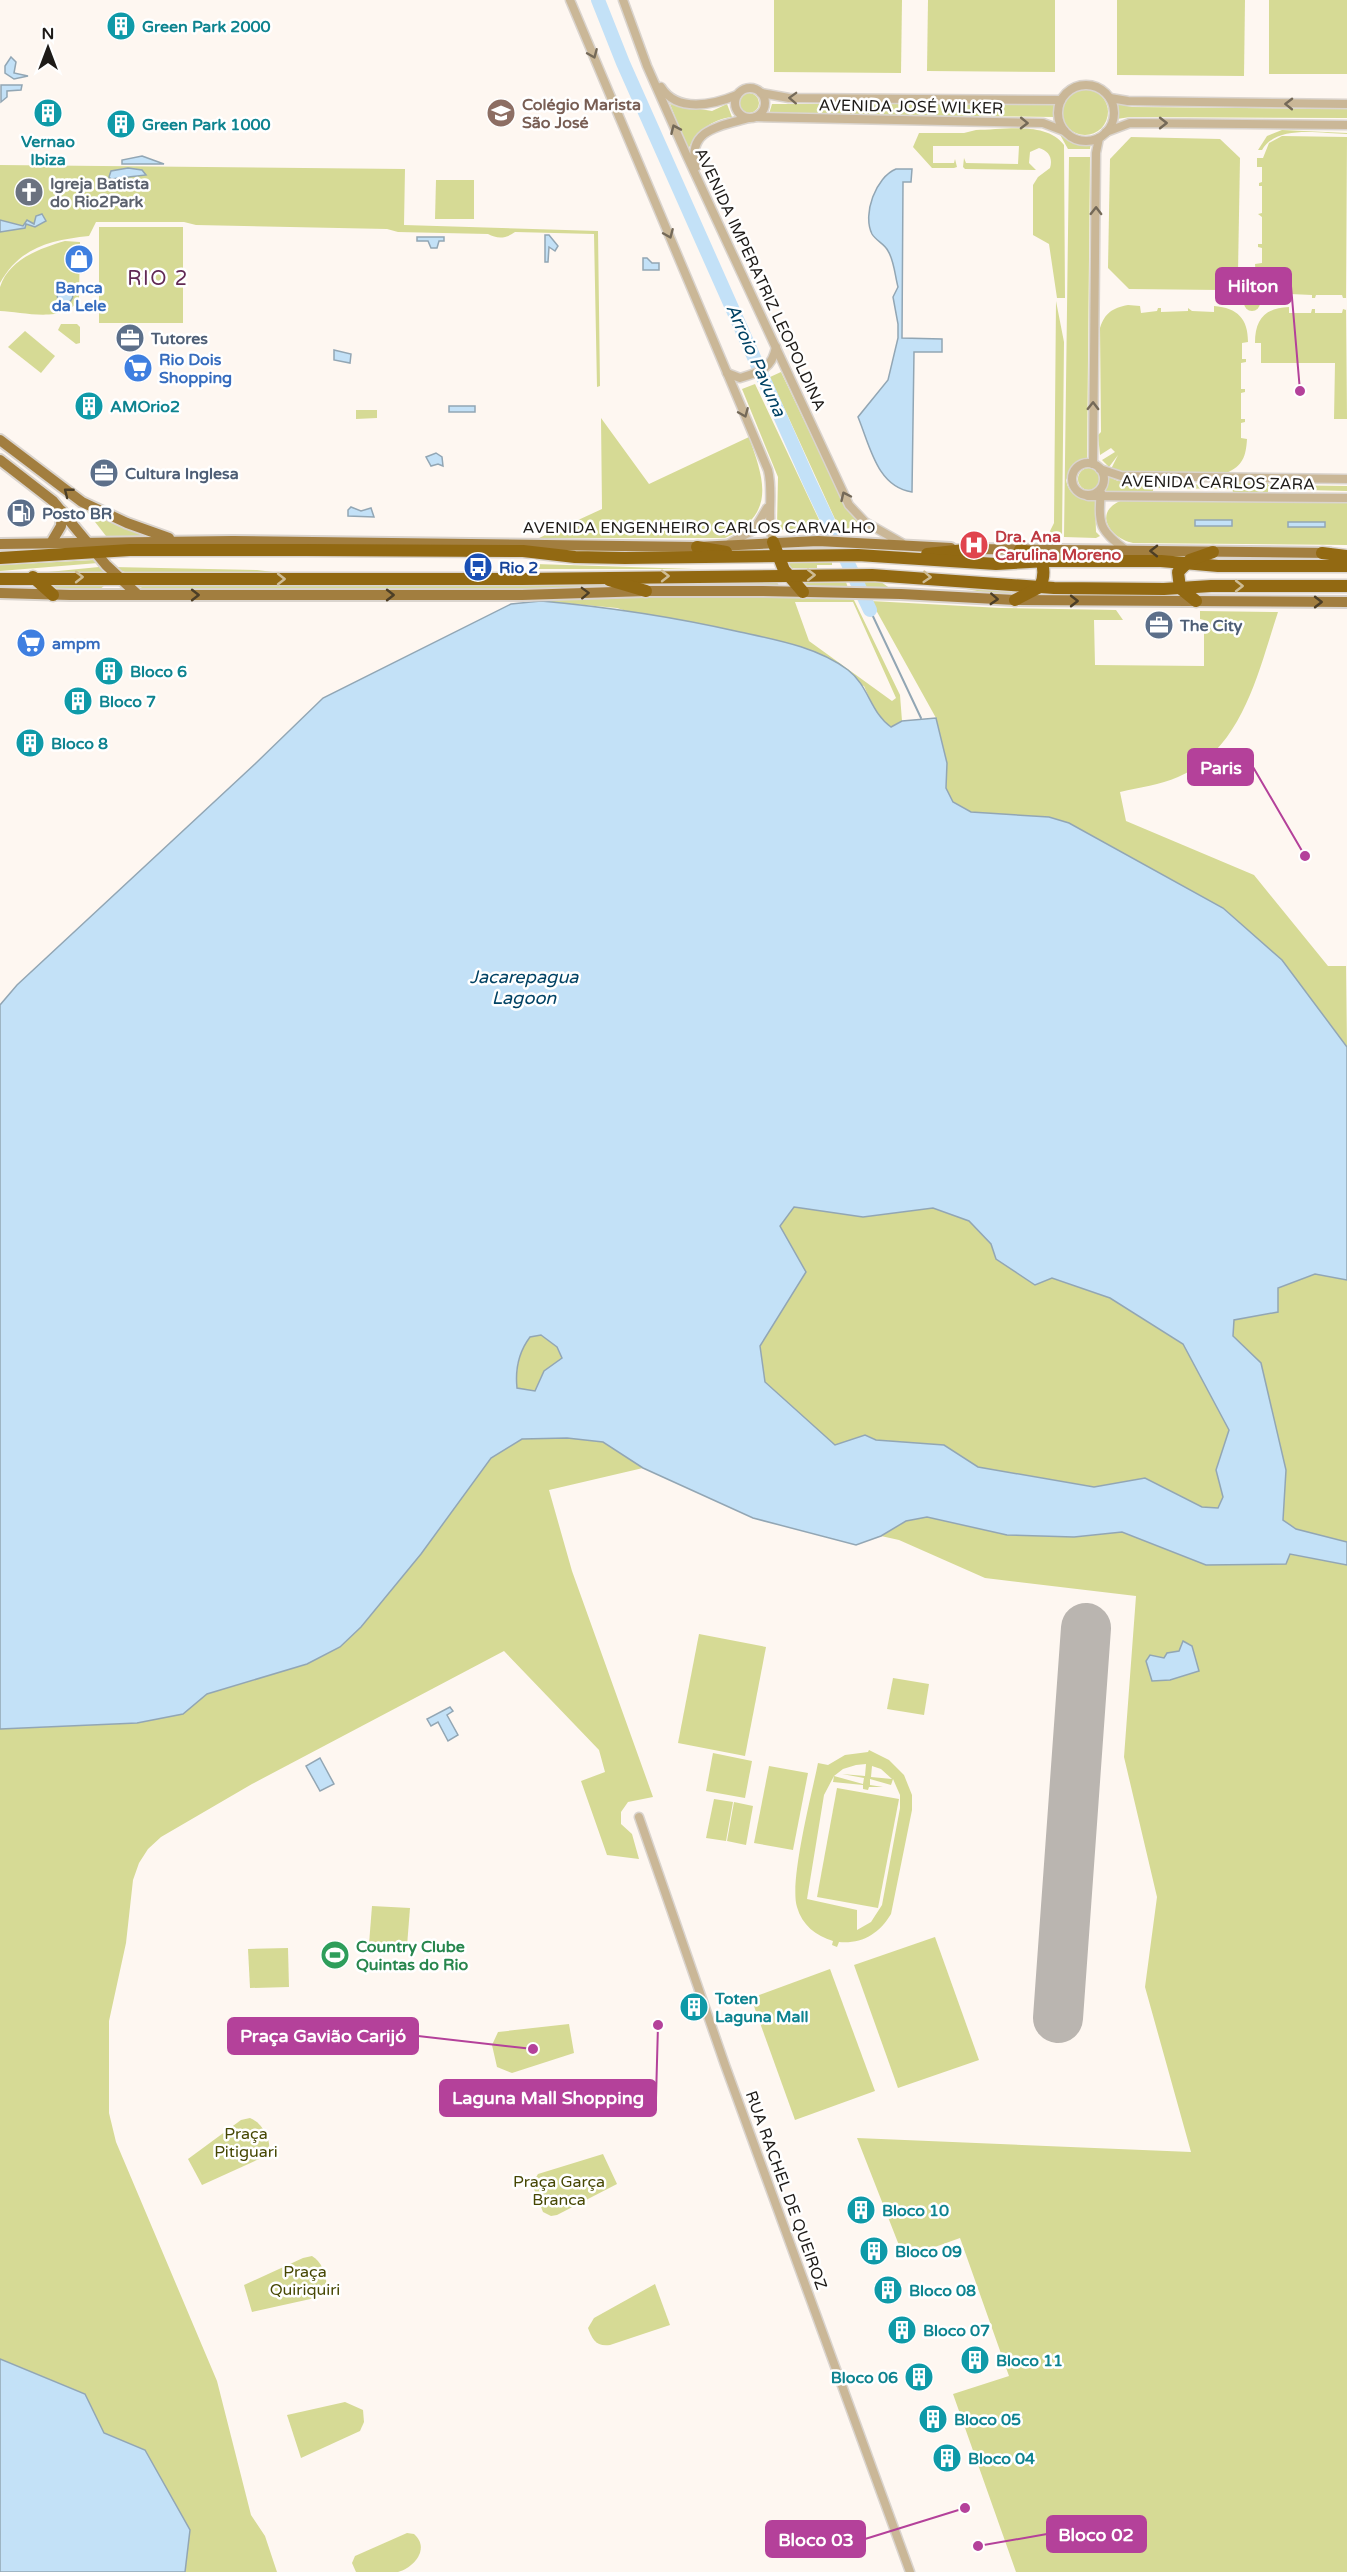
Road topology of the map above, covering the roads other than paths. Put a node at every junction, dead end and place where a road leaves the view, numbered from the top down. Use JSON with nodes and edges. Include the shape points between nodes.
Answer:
{"nodes":[{"id":1,"x":570,"y":0,"type":"edge"},
{"id":2,"x":623,"y":0,"type":"edge"},
{"id":3,"x":647,"y":66,"type":"junction"},
{"id":4,"x":761,"y":93,"type":"junction"},
{"id":5,"x":737,"y":95,"type":"junction"},
{"id":6,"x":1110,"y":98,"type":"junction"},
{"id":7,"x":1061,"y":100,"type":"junction"},
{"id":8,"x":1347,"y":104,"type":"edge"},
{"id":9,"x":752,"y":118,"type":"junction"},
{"id":10,"x":1347,"y":125,"type":"edge"},
{"id":11,"x":1064,"y":131,"type":"junction"},
{"id":12,"x":1103,"y":135,"type":"junction"},
{"id":13,"x":700,"y":182,"type":"junction"},
{"id":14,"x":776,"y":347,"type":"junction"},
{"id":15,"x":727,"y":373,"type":"junction"},
{"id":16,"x":0,"y":440,"type":"edge"},
{"id":17,"x":0,"y":460,"type":"edge"},
{"id":18,"x":1096,"y":466,"type":"junction"},
{"id":19,"x":1347,"y":479,"type":"edge"},
{"id":20,"x":1101,"y":492,"type":"junction"},
{"id":21,"x":1129,"y":496,"type":"junction"},
{"id":22,"x":1347,"y":498,"type":"edge"},
{"id":23,"x":770,"y":502,"type":"junction"},
{"id":24,"x":62,"y":511,"type":"junction"},
{"id":25,"x":1100,"y":518,"type":"junction"},
{"id":26,"x":178,"y":541,"type":"junction"},
{"id":27,"x":773,"y":542,"type":"junction"},
{"id":28,"x":51,"y":543,"type":"junction"},
{"id":29,"x":0,"y":544,"type":"edge"},
{"id":30,"x":906,"y":545,"type":"junction"},
{"id":31,"x":91,"y":547,"type":"junction"},
{"id":32,"x":697,"y":547,"type":"junction"},
{"id":33,"x":723,"y":547,"type":"junction"},
{"id":34,"x":974,"y":549,"type":"junction"},
{"id":35,"x":1020,"y":550,"type":"junction"},
{"id":36,"x":1126,"y":550,"type":"junction"},
{"id":37,"x":1213,"y":552,"type":"junction"},
{"id":38,"x":1322,"y":553,"type":"joint"},
{"id":39,"x":1347,"y":554,"type":"edge"},
{"id":40,"x":777,"y":555,"type":"junction"},
{"id":41,"x":756,"y":556,"type":"junction"},
{"id":42,"x":899,"y":557,"type":"junction"},
{"id":43,"x":0,"y":558,"type":"edge"},
{"id":44,"x":1042,"y":561,"type":"junction"},
{"id":45,"x":1185,"y":563,"type":"junction"},
{"id":46,"x":1347,"y":567,"type":"edge"},
{"id":47,"x":788,"y":575,"type":"junction"},
{"id":48,"x":596,"y":576,"type":"junction"},
{"id":49,"x":33,"y":577,"type":"junction"},
{"id":50,"x":118,"y":577,"type":"junction"},
{"id":51,"x":0,"y":579,"type":"edge"},
{"id":52,"x":1347,"y":586,"type":"edge"},
{"id":53,"x":1040,"y":587,"type":"junction"},
{"id":54,"x":1180,"y":588,"type":"junction"},
{"id":55,"x":646,"y":591,"type":"junction"},
{"id":56,"x":803,"y":592,"type":"junction"},
{"id":57,"x":0,"y":593,"type":"edge"},
{"id":58,"x":137,"y":594,"type":"junction"},
{"id":59,"x":53,"y":595,"type":"junction"},
{"id":60,"x":1015,"y":600,"type":"junction"},
{"id":61,"x":1196,"y":601,"type":"junction"},
{"id":62,"x":1347,"y":602,"type":"edge"},
{"id":63,"x":639,"y":1817,"type":"dead end"},
{"id":64,"x":910,"y":2572,"type":"edge"}],
"edges":[{"from":1,"to":15,"type":"street","one_way":true},
{"from":2,"to":3,"type":"street","name":"AVENIDA IMPERATRIZ LEOPOLDINA"},
{"from":3,"to":5,"type":"street","via":[[665,94],[673,99],[708,105]]},
{"from":13,"to":3,"type":"street","name":"AVENIDA IMPERATRIZ LEOPOLDINA","one_way":true},
{"from":4,"to":5,"type":"street","via":[[748,88]]},
{"from":7,"to":4,"type":"street","name":"AVENIDA JOSÉ WILKER","one_way":true,"via":[[789,98]]},
{"from":4,"to":9,"type":"street","via":[[765,106]]},
{"from":5,"to":9,"type":"street","via":[[735,108]]},
{"from":6,"to":7,"type":"street","via":[[1100,89],[1082,85]]},
{"from":8,"to":6,"type":"street","one_way":true},
{"from":6,"to":12,"type":"street","via":[[1114,112]]},
{"from":7,"to":11,"type":"street","via":[[1058,116]]},
{"from":9,"to":11,"type":"street","name":"AVENIDA JOSÉ WILKER","one_way":true,"via":[[1043,123]]},
{"from":9,"to":13,"type":"street","name":"AVENIDA JOSÉ WILKER","via":[[717,128],[699,140],[693,154]]},
{"from":12,"to":10,"type":"street","one_way":true,"via":[[1130,123]]},
{"from":11,"to":12,"type":"street","via":[[1080,140]]},
{"from":18,"to":12,"type":"street","one_way":true,"via":[[1096,153]]},
{"from":13,"to":14,"type":"street","name":"AVENIDA IMPERATRIZ LEOPOLDINA"},
{"from":14,"to":15,"type":"street","via":[[773,361],[766,367],[740,378]]},
{"from":30,"to":14,"type":"street","name":"AVENIDA IMPERATRIZ LEOPOLDINA","one_way":true,"via":[[877,531],[849,505]]},
{"from":15,"to":23,"type":"street","one_way":true,"via":[[768,470]]},
{"from":26,"to":16,"type":"main road","one_way":true,"via":[[82,502]]},
{"from":17,"to":24,"type":"main road"},
{"from":18,"to":19,"type":"street","name":"AVENIDA CARLOS ZARA","via":[[1121,476]]},
{"from":18,"to":20,"type":"street","via":[[1104,477]]},
{"from":18,"to":20,"type":"street","via":[[1078,466],[1072,475],[1075,489],[1088,496]]},
{"from":20,"to":21,"type":"street","name":"AVENIDA CARLOS ZARA"},
{"from":20,"to":25,"type":"street"},
{"from":21,"to":22,"type":"street","name":"AVENIDA CARLOS ZARA"},
{"from":21,"to":25,"type":"street","via":[[1108,505]]},
{"from":23,"to":27,"type":"street"},
{"from":23,"to":33,"type":"street","via":[[754,530]]},
{"from":24,"to":28,"type":"main road","via":[[61,526]]},
{"from":24,"to":31,"type":"main road"},
{"from":25,"to":36,"type":"street","via":[[1105,534]]},
{"from":26,"to":31,"type":"main road","name":"AVENIDA ENGENHEIRO CARLOS CARVALHO"},
{"from":26,"to":32,"type":"main road","name":"AVENIDA ENGENHEIRO CARLOS CARVALHO"},
{"from":27,"to":30,"type":"main road","name":"AVENIDA ENGENHEIRO CARLOS CARVALHO"},
{"from":27,"to":33,"type":"main road","name":"AVENIDA ENGENHEIRO CARLOS CARVALHO"},
{"from":27,"to":40,"type":"highway"},
{"from":28,"to":29,"type":"main road"},
{"from":28,"to":31,"type":"main road"},
{"from":30,"to":34,"type":"main road","name":"AVENIDA ENGENHEIRO CARLOS CARVALHO"},
{"from":31,"to":41,"type":"highway","name":"AVENIDA ENGENHEIRO CARLOS CARVALHO","via":[[511,551],[575,558]]},
{"from":31,"to":43,"type":"highway"},
{"from":31,"to":50,"type":"main road"},
{"from":32,"to":33,"type":"main road","name":"AVENIDA ENGENHEIRO CARLOS CARVALHO"},
{"from":32,"to":41,"type":"highway"},
{"from":34,"to":35,"type":"main road","name":"AVENIDA ENGENHEIRO CARLOS CARVALHO"},
{"from":34,"to":42,"type":"highway"},
{"from":35,"to":36,"type":"main road","name":"AVENIDA ENGENHEIRO CARLOS CARVALHO"},
{"from":35,"to":44,"type":"highway","via":[[1035,552]]},
{"from":37,"to":36,"type":"main road","name":"AVENIDA ENGENHEIRO CARLOS CARVALHO","one_way":true},
{"from":37,"to":38,"type":"main road","name":"AVENIDA ENGENHEIRO CARLOS CARVALHO"},
{"from":37,"to":45,"type":"highway"},
{"from":38,"to":39,"type":"highway"},
{"from":40,"to":41,"type":"highway","name":"AVENIDA ENGENHEIRO CARLOS CARVALHO"},
{"from":40,"to":42,"type":"highway","name":"AVENIDA ENGENHEIRO CARLOS CARVALHO"},
{"from":40,"to":47,"type":"highway"},
{"from":42,"to":44,"type":"highway","name":"AVENIDA ENGENHEIRO CARLOS CARVALHO","via":[[996,564]]},
{"from":44,"to":45,"type":"highway","name":"AVENIDA ENGENHEIRO CARLOS CARVALHO"},
{"from":44,"to":53,"type":"highway"},
{"from":45,"to":46,"type":"highway","name":"AVENIDA ENGENHEIRO CARLOS CARVALHO","via":[[1218,567]]},
{"from":45,"to":54,"type":"highway","via":[[1178,572]]},
{"from":48,"to":47,"type":"highway","one_way":true},
{"from":47,"to":53,"type":"highway","one_way":true,"via":[[868,575]]},
{"from":47,"to":56,"type":"highway"},
{"from":50,"to":48,"type":"highway","one_way":true},
{"from":48,"to":55,"type":"highway"},
{"from":49,"to":50,"type":"highway","one_way":true},
{"from":49,"to":51,"type":"highway"},
{"from":49,"to":59,"type":"highway"},
{"from":50,"to":58,"type":"main road"},
{"from":54,"to":52,"type":"highway","one_way":true},
{"from":53,"to":54,"type":"highway"},
{"from":53,"to":60,"type":"highway"},
{"from":54,"to":61,"type":"highway"},
{"from":55,"to":56,"type":"main road"},
{"from":58,"to":55,"type":"main road","one_way":true,"via":[[522,595]]},
{"from":56,"to":60,"type":"main road","one_way":true},
{"from":57,"to":59,"type":"main road"},
{"from":58,"to":59,"type":"main road"},
{"from":60,"to":61,"type":"main road","one_way":true},
{"from":61,"to":62,"type":"main road","one_way":true},
{"from":63,"to":64,"type":"street","name":"RUA RACHEL DE QUEIROZ"}]}
